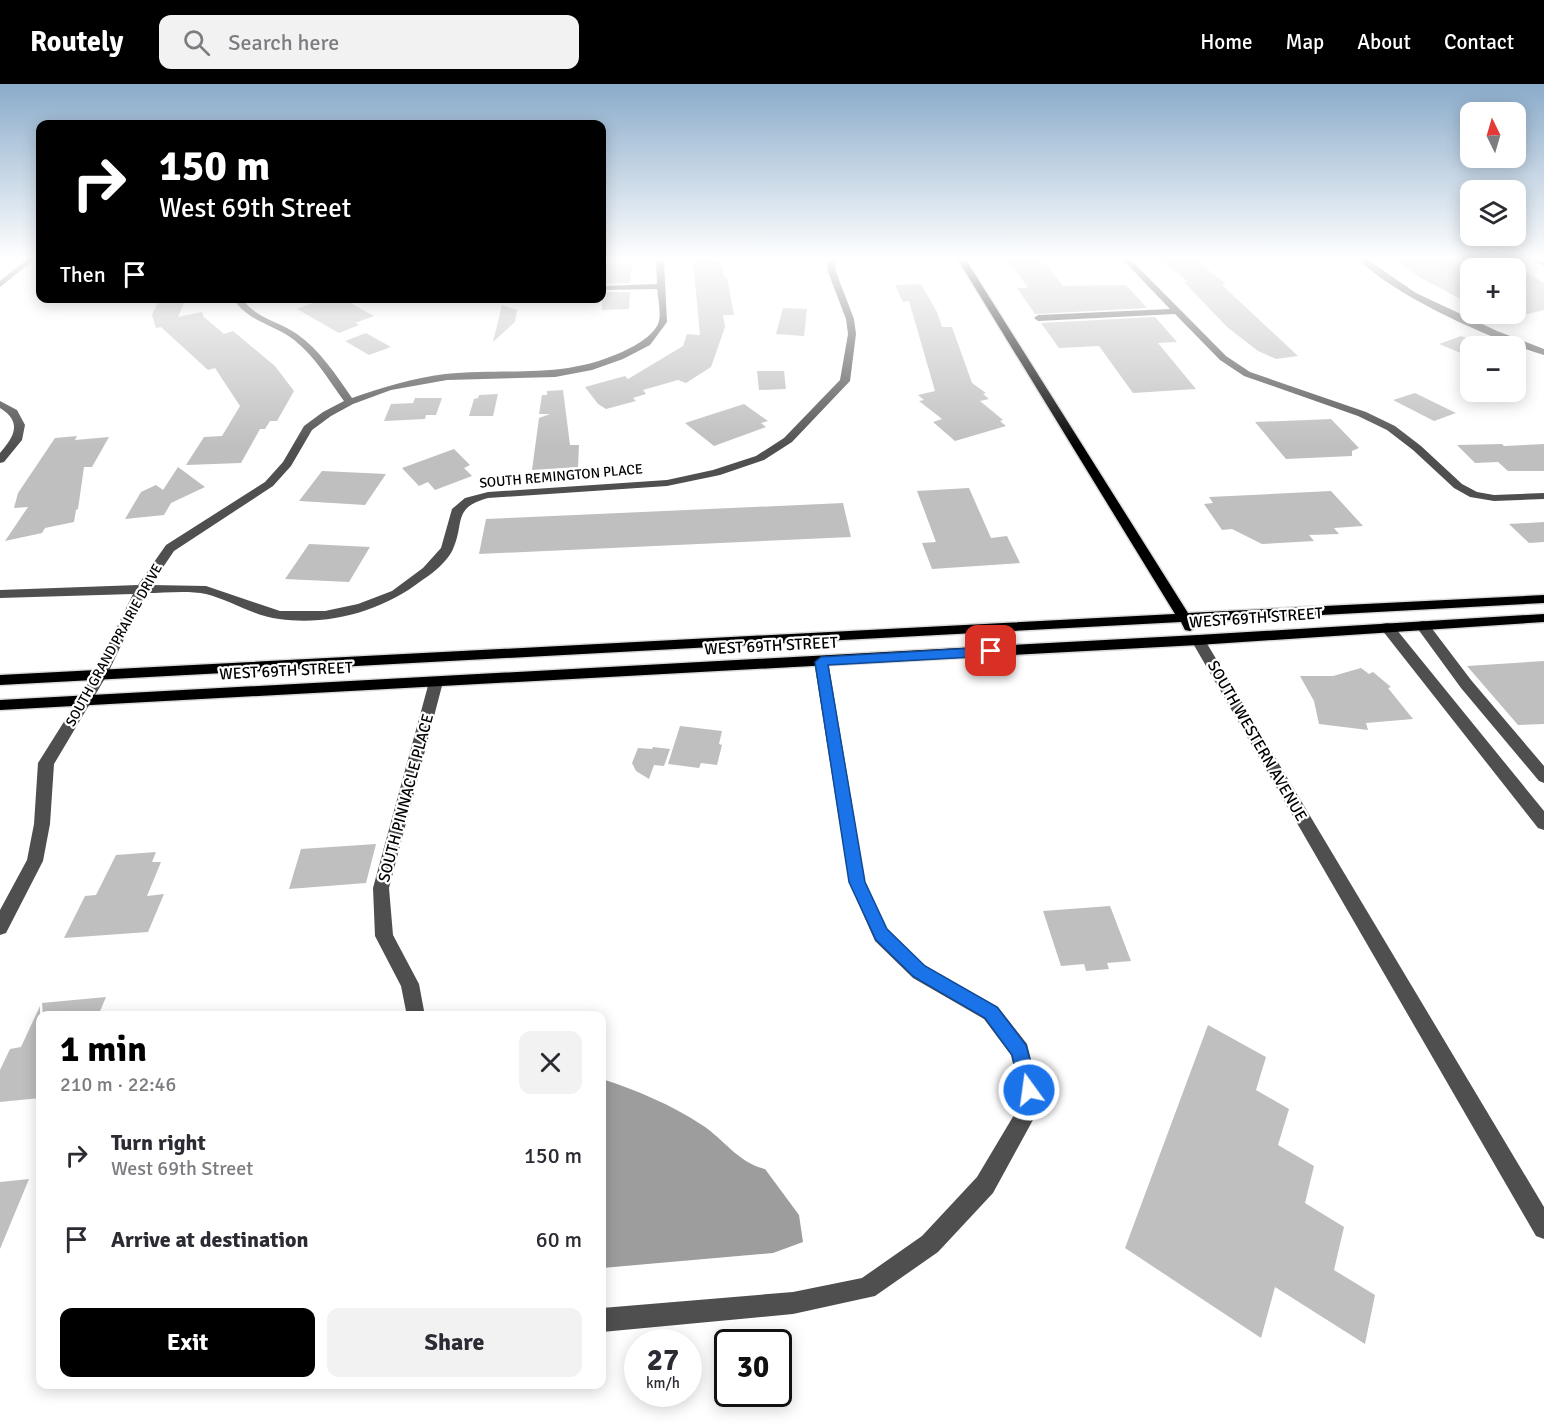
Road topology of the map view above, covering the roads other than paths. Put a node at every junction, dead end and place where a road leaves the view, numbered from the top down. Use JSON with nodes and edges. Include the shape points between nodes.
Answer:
{"nodes":[{"id":1,"x":270,"y":323,"type":"edge"},
{"id":2,"x":663,"y":323,"type":"edge"},
{"id":3,"x":850,"y":323,"type":"edge"},
{"id":4,"x":1001,"y":323,"type":"edge"},
{"id":5,"x":1188,"y":323,"type":"edge"},
{"id":6,"x":1472,"y":323,"type":"edge"},
{"id":7,"x":1544,"y":352,"type":"edge"},
{"id":8,"x":350,"y":402,"type":"junction"},
{"id":9,"x":0,"y":404,"type":"edge"},
{"id":10,"x":0,"y":459,"type":"edge"},
{"id":11,"x":1544,"y":496,"type":"edge"},
{"id":12,"x":141,"y":591,"type":"junction"},
{"id":13,"x":0,"y":594,"type":"edge"},
{"id":14,"x":1544,"y":599,"type":"edge"},
{"id":15,"x":1544,"y":618,"type":"edge"},
{"id":16,"x":1185,"y":619,"type":"junction"},
{"id":17,"x":1422,"y":625,"type":"junction"},
{"id":18,"x":1387,"y":627,"type":"junction"},
{"id":19,"x":1198,"y":640,"type":"junction"},
{"id":20,"x":441,"y":657,"type":"junction"},
{"id":21,"x":821,"y":662,"type":"junction"},
{"id":22,"x":100,"y":675,"type":"junction"},
{"id":23,"x":0,"y":680,"type":"edge"},
{"id":24,"x":436,"y":682,"type":"junction"},
{"id":25,"x":85,"y":701,"type":"junction"},
{"id":26,"x":0,"y":705,"type":"edge"},
{"id":27,"x":1544,"y":777,"type":"edge"},
{"id":28,"x":1544,"y":823,"type":"edge"},
{"id":29,"x":0,"y":927,"type":"edge"},
{"id":30,"x":415,"y":1011,"type":"edge"},
{"id":31,"x":1544,"y":1228,"type":"edge"},
{"id":32,"x":606,"y":1320,"type":"edge"}],
"edges":[{"from":1,"to":8,"type":"street","via":[[310,348]]},
{"from":2,"to":8,"type":"street","name":"SOUTH GRAND PRAIRIE DRIVE","via":[[646,342],[589,368],[555,374],[415,382]]},
{"from":3,"to":12,"type":"street","name":"SOUTH REMINGTON PLACE","via":[[845,381],[788,440],[760,458],[716,473],[667,483],[488,495],[469,500],[456,512],[447,549],[427,571],[396,594],[362,608],[334,614],[279,615],[206,590]]},
{"from":4,"to":16,"type":"main road","name":"SOUTH WESTERN AVENUE"},
{"from":5,"to":11,"type":"street","via":[[1223,358],[1247,374],[1362,414],[1391,429],[1468,492],[1486,498]]},
{"from":6,"to":7,"type":"street"},
{"from":8,"to":12,"type":"street","name":"SOUTH GRAND PRAIRIE DRIVE","via":[[308,428],[269,484],[170,548]]},
{"from":9,"to":10,"type":"street","via":[[13,412],[20,424],[17,440]]},
{"from":12,"to":13,"type":"street","name":"SOUTH REMINGTON PLACE"},
{"from":12,"to":22,"type":"street","name":"SOUTH GRAND PRAIRIE DRIVE"},
{"from":14,"to":16,"type":"main road","name":"WEST 69TH STREET"},
{"from":15,"to":17,"type":"main road","name":"WEST 69TH STREET"},
{"from":16,"to":19,"type":"main road","name":"SOUTH WESTERN AVENUE"},
{"from":16,"to":20,"type":"main road","name":"WEST 69TH STREET"},
{"from":17,"to":18,"type":"main road","name":"WEST 69TH STREET"},
{"from":17,"to":27,"type":"street"},
{"from":18,"to":19,"type":"main road","name":"WEST 69TH STREET"},
{"from":18,"to":28,"type":"street"},
{"from":19,"to":21,"type":"main road","name":"WEST 69TH STREET"},
{"from":19,"to":31,"type":"street","name":"SOUTH WESTERN AVENUE"},
{"from":20,"to":22,"type":"main road","name":"WEST 69TH STREET"},
{"from":20,"to":24,"type":"main road"},
{"from":21,"to":24,"type":"main road","name":"WEST 69TH STREET"},
{"from":21,"to":32,"type":"street","via":[[857,882],[882,935],[920,972],[991,1012],[1020,1051],[1029,1090],[1024,1118],[985,1185],[930,1244],[867,1288],[793,1303]]},
{"from":22,"to":23,"type":"main road","name":"WEST 69TH STREET"},
{"from":22,"to":25,"type":"street","name":"SOUTH GRAND PRAIRIE DRIVE"},
{"from":24,"to":25,"type":"main road","name":"WEST 69TH STREET"},
{"from":24,"to":30,"type":"street","name":"SOUTH PINNACLE PLACE","via":[[381,888],[384,936],[410,984]]},
{"from":25,"to":26,"type":"main road","name":"WEST 69TH STREET"},
{"from":25,"to":29,"type":"street","name":"SOUTH GRAND PRAIRIE DRIVE","via":[[46,763],[35,861]]}]}
